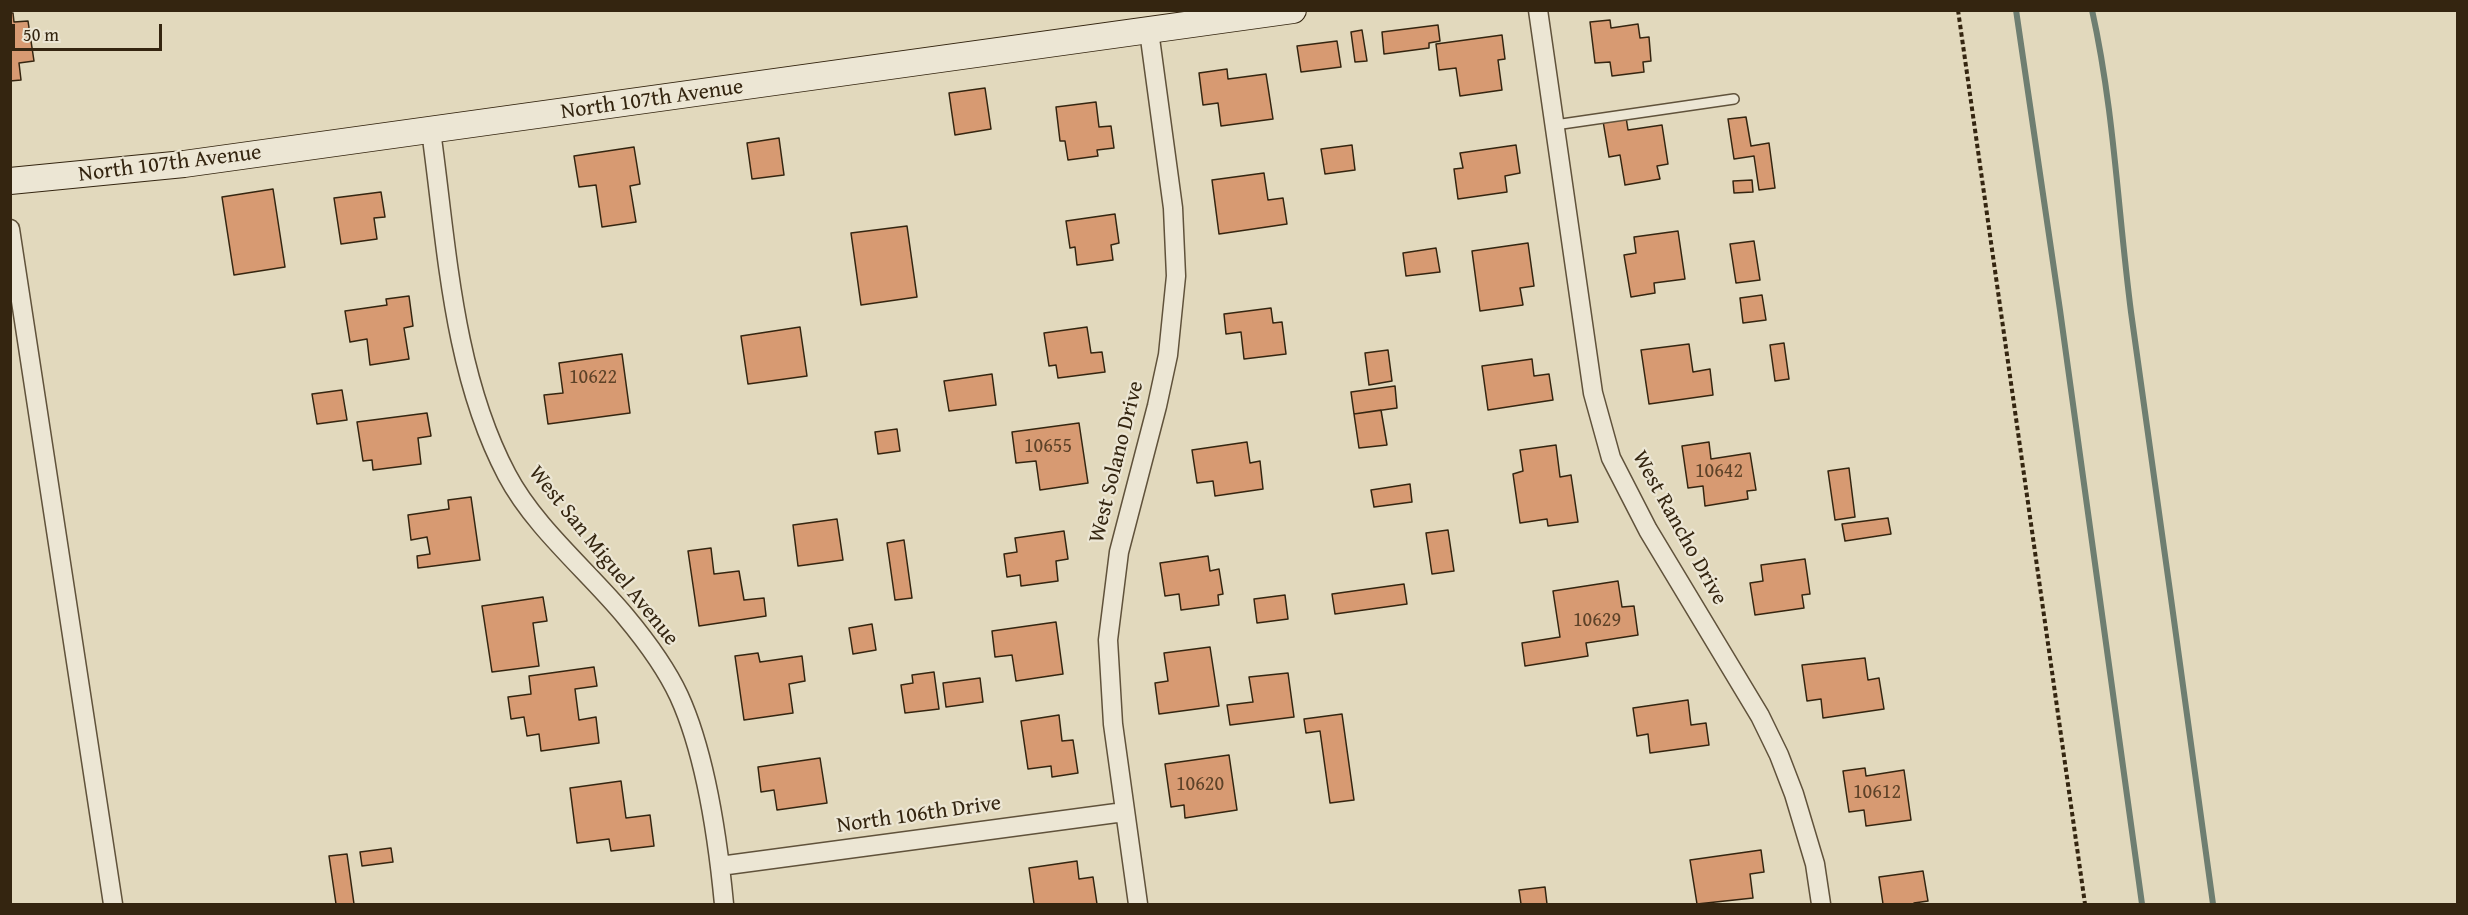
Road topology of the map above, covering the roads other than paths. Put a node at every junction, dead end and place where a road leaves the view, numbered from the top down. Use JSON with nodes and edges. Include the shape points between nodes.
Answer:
{"nodes":[{"id":1,"x":1293,"y":10,"type":"edge"},
{"id":2,"x":1538,"y":10,"type":"edge"},
{"id":3,"x":1149,"y":31,"type":"junction"},
{"id":4,"x":1734,"y":99,"type":"dead end"},
{"id":5,"x":1556,"y":125,"type":"junction"},
{"id":6,"x":431,"y":131,"type":"junction"},
{"id":7,"x":10,"y":182,"type":"edge"},
{"id":8,"x":10,"y":229,"type":"edge"},
{"id":9,"x":1124,"y":812,"type":"junction"},
{"id":10,"x":720,"y":866,"type":"junction"},
{"id":11,"x":113,"y":904,"type":"edge"},
{"id":12,"x":724,"y":904,"type":"edge"},
{"id":13,"x":1138,"y":904,"type":"edge"},
{"id":14,"x":1821,"y":904,"type":"edge"}],
"edges":[{"from":1,"to":3,"type":"street","name":"North 107th Avenue"},
{"from":2,"to":5,"type":"street","name":"West Rancho Drive"},
{"from":3,"to":6,"type":"street","name":"North 107th Avenue"},
{"from":3,"to":9,"type":"street","name":"West Solano Drive","via":[[1173,208],[1176,276],[1168,355],[1126,516],[1108,640],[1108,678]]},
{"from":4,"to":5,"type":"lane"},
{"from":5,"to":14,"type":"street","name":"West Rancho Drive","via":[[1593,393],[1611,458],[1647,530],[1760,716],[1779,755],[1815,864]]},
{"from":6,"to":7,"type":"street","name":"North 107th Avenue","via":[[184,164]]},
{"from":6,"to":10,"type":"street","name":"West San Miguel Avenue","via":[[465,363],[492,446],[508,478],[536,517],[626,617],[679,697],[703,776]]},
{"from":8,"to":11,"type":"street"},
{"from":9,"to":10,"type":"street","name":"North 106th Drive"},
{"from":9,"to":13,"type":"street","name":"West Solano Drive"},
{"from":10,"to":12,"type":"street","name":"West San Miguel Avenue"}]}
